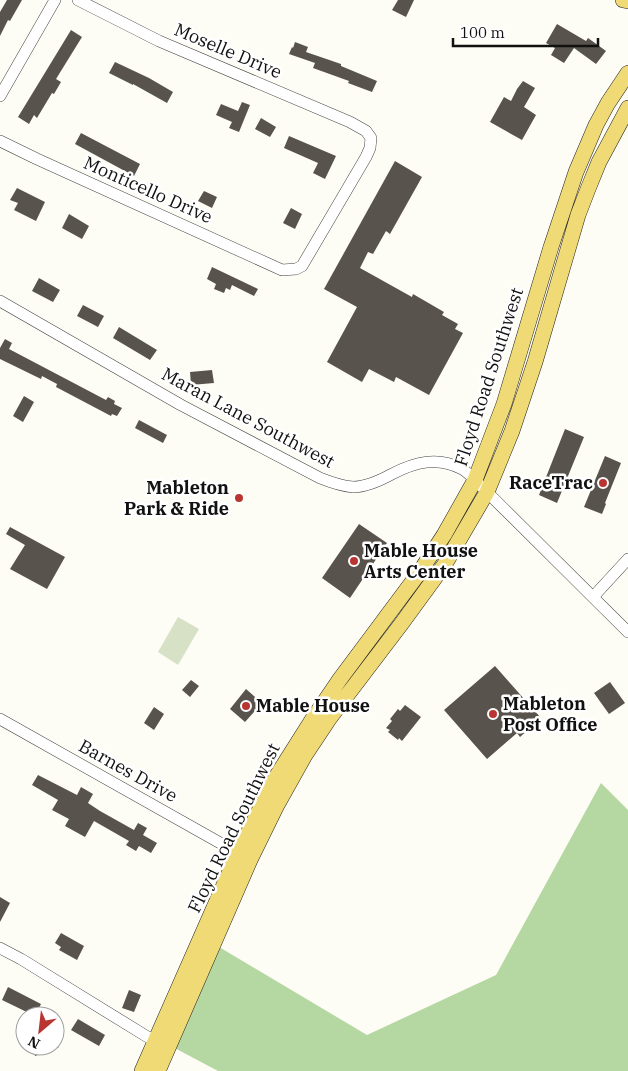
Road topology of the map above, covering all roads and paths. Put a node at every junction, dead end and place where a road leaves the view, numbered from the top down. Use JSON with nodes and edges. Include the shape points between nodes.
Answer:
{"nodes":[{"id":1,"x":55,"y":0,"type":"edge"},
{"id":2,"x":78,"y":0,"type":"edge"},
{"id":3,"x":623,"y":0,"type":"edge"},
{"id":4,"x":628,"y":1,"type":"edge"},
{"id":5,"x":628,"y":73,"type":"edge"},
{"id":6,"x":0,"y":96,"type":"edge"},
{"id":7,"x":628,"y":108,"type":"edge"},
{"id":8,"x":0,"y":141,"type":"edge"},
{"id":9,"x":282,"y":270,"type":"joint"},
{"id":10,"x":0,"y":301,"type":"edge"},
{"id":11,"x":475,"y":480,"type":"junction"},
{"id":12,"x":487,"y":492,"type":"junction"},
{"id":13,"x":628,"y":559,"type":"edge"},
{"id":14,"x":593,"y":598,"type":"junction"},
{"id":15,"x":628,"y":632,"type":"edge"},
{"id":16,"x":0,"y":719,"type":"edge"},
{"id":17,"x":238,"y":852,"type":"junction"},
{"id":18,"x":0,"y":948,"type":"edge"},
{"id":19,"x":162,"y":1045,"type":"junction"},
{"id":20,"x":142,"y":1071,"type":"edge"},
{"id":21,"x":158,"y":1071,"type":"edge"}],
"edges":[{"from":1,"to":6,"type":"street"},
{"from":2,"to":9,"type":"street","name":"Moselle Drive","via":[[159,41],[366,131],[371,138],[370,148],[302,266]]},
{"from":3,"to":4,"type":"main road"},
{"from":5,"to":11,"type":"main road","name":"Floyd Road Southwest","via":[[596,124],[569,192],[504,404]]},
{"from":7,"to":12,"type":"main road","name":"Floyd Road Southwest","via":[[599,162],[578,215],[535,362]]},
{"from":8,"to":9,"type":"street","name":"Monticello Drive"},
{"from":10,"to":11,"type":"street","name":"Maran Lane Southwest","via":[[181,405],[320,478],[354,487],[370,484],[424,462],[453,465]]},
{"from":11,"to":12,"type":"street","name":"Maran Lane Southwest"},
{"from":11,"to":17,"type":"main road","name":"Floyd Road Southwest","via":[[419,573],[340,679],[292,751]]},
{"from":12,"to":14,"type":"street","name":"Maran Lane Southwest"},
{"from":12,"to":19,"type":"main road","name":"Floyd Road Southwest","via":[[445,564],[305,755],[277,804]]},
{"from":13,"to":14,"type":"street"},
{"from":14,"to":15,"type":"street","name":"Maran Lane Southwest"},
{"from":16,"to":17,"type":"street","name":"Barnes Drive"},
{"from":17,"to":19,"type":"main road","name":"Floyd Road Southwest"},
{"from":18,"to":19,"type":"street"},
{"from":19,"to":20,"type":"main road","name":"Floyd Road Southwest"},
{"from":19,"to":21,"type":"main road","name":"Floyd Road Southwest"}]}
